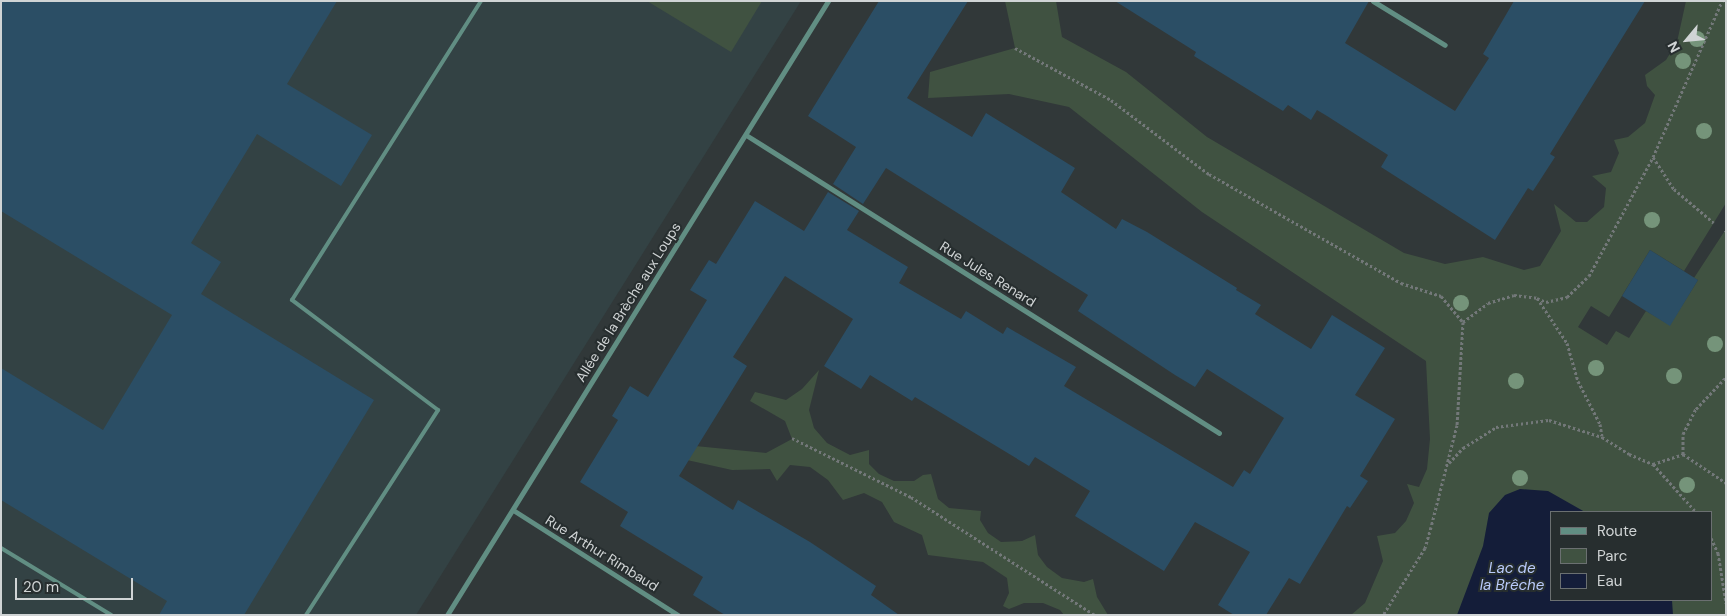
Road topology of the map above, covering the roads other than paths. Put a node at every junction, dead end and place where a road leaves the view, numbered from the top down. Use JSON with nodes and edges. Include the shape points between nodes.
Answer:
{"nodes":[{"id":1,"x":480,"y":1,"type":"edge"},
{"id":2,"x":828,"y":1,"type":"edge"},
{"id":3,"x":1373,"y":1,"type":"edge"},
{"id":4,"x":1445,"y":45,"type":"dead end"},
{"id":5,"x":746,"y":134,"type":"junction"},
{"id":6,"x":1219,"y":433,"type":"dead end"},
{"id":7,"x":512,"y":510,"type":"junction"},
{"id":8,"x":1,"y":548,"type":"edge"},
{"id":9,"x":111,"y":615,"type":"edge"},
{"id":10,"x":306,"y":615,"type":"edge"},
{"id":11,"x":447,"y":615,"type":"edge"},
{"id":12,"x":678,"y":615,"type":"edge"}],
"edges":[{"from":1,"to":10,"type":"lane","via":[[292,300],[438,410]]},
{"from":2,"to":5,"type":"street","name":"Allée de la Brèche aux Loups"},
{"from":3,"to":4,"type":"street"},
{"from":5,"to":6,"type":"street","name":"Rue Jules Renard"},
{"from":5,"to":7,"type":"street","name":"Allée de la Brèche aux Loups"},
{"from":7,"to":11,"type":"street","name":"Allée de la Brèche aux Loups"},
{"from":7,"to":12,"type":"street","name":"Rue Arthur Rimbaud"},
{"from":8,"to":9,"type":"lane"}]}
